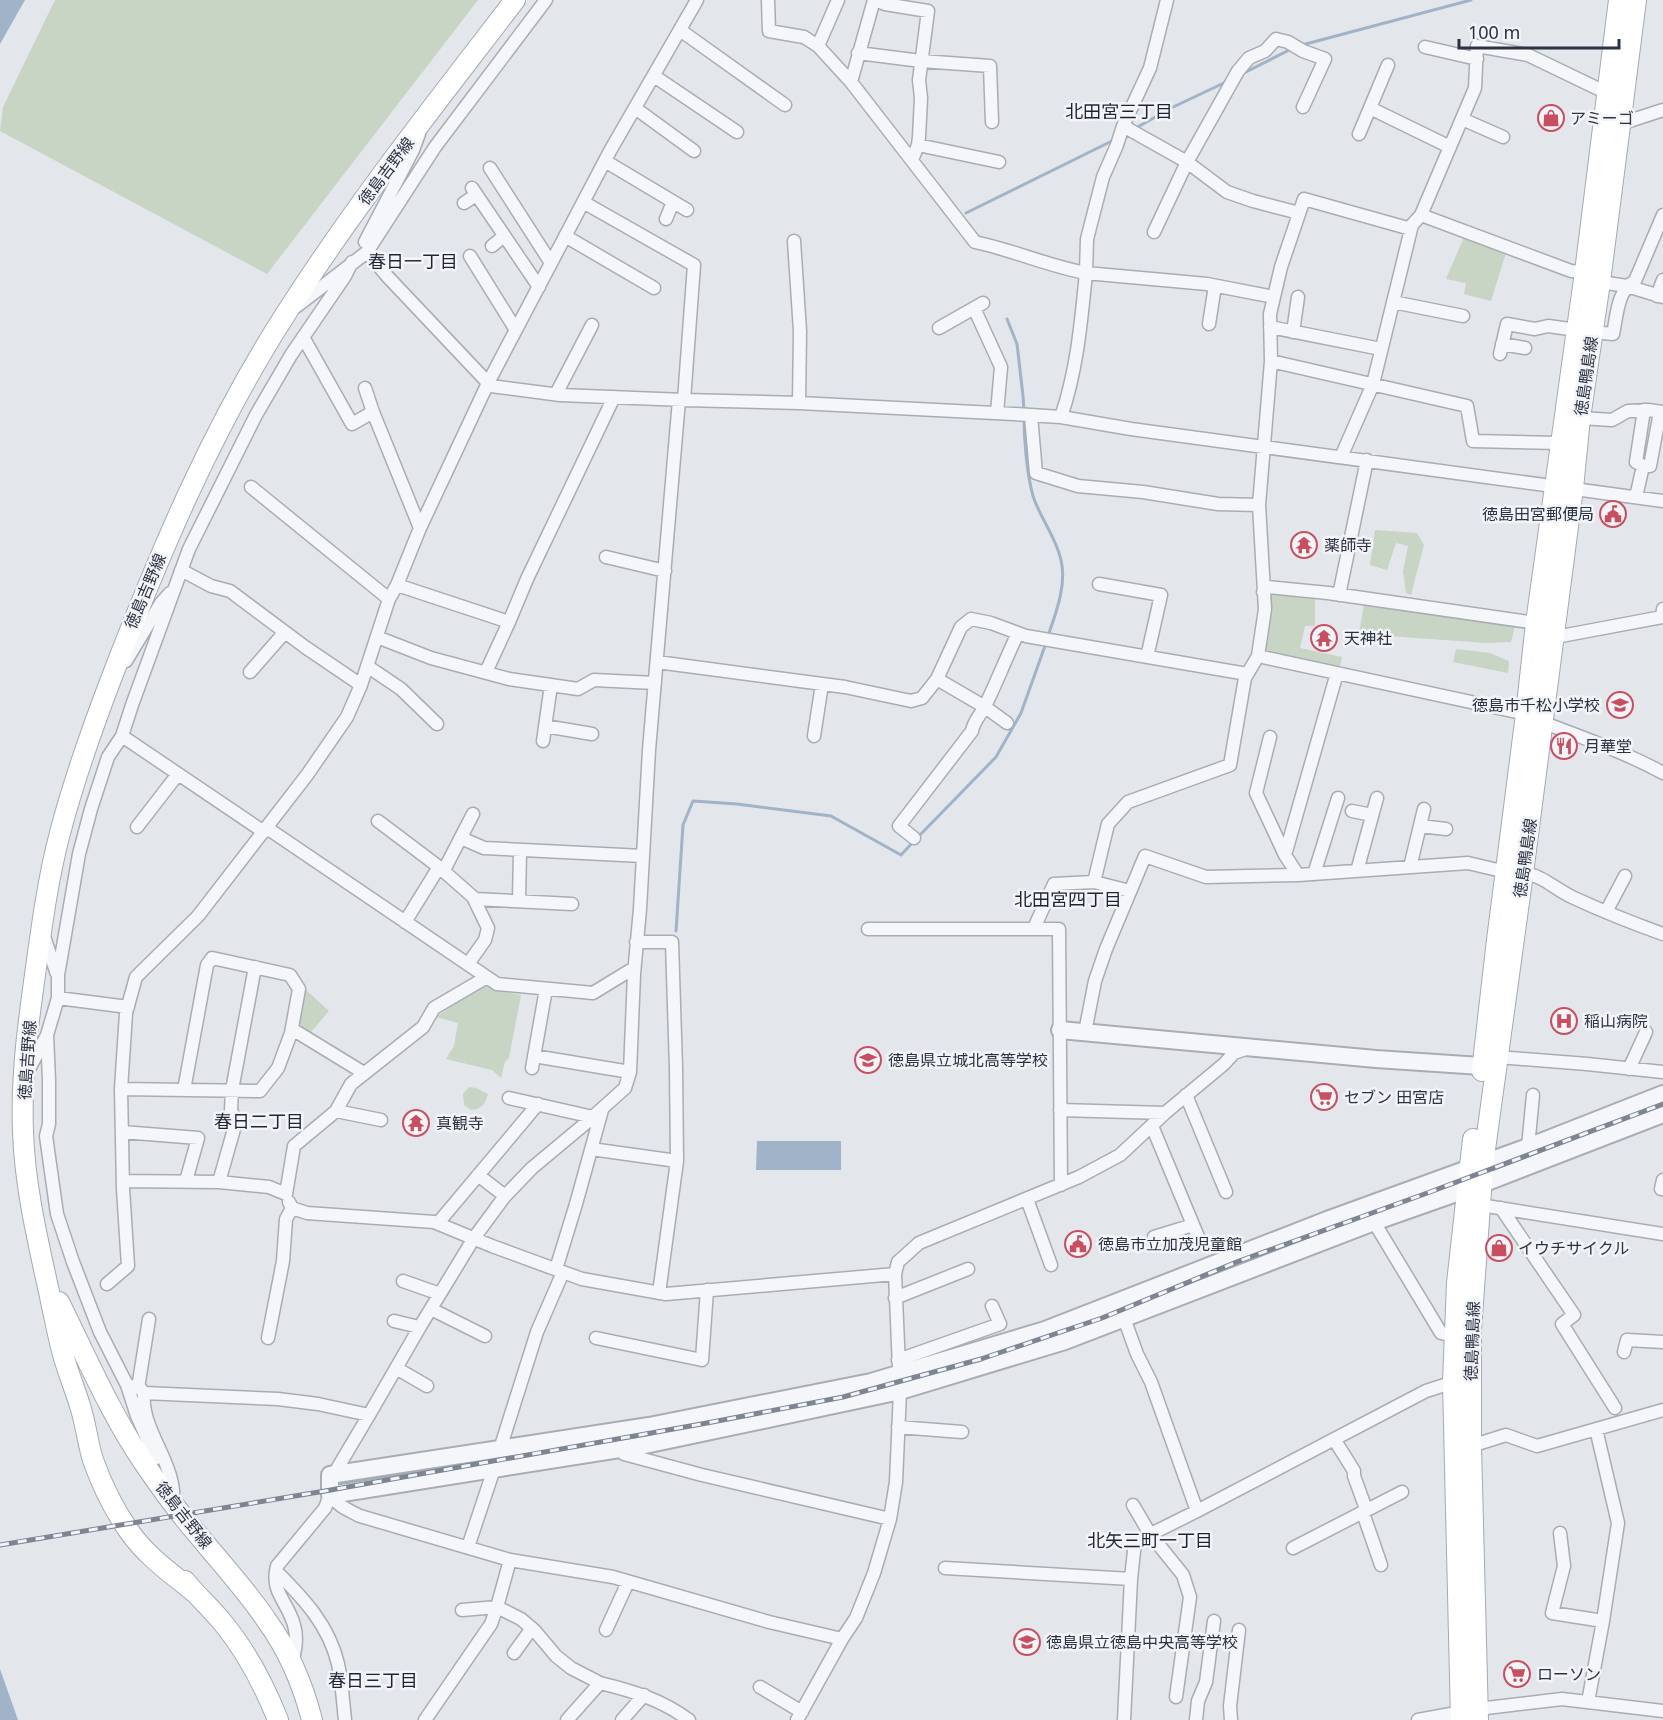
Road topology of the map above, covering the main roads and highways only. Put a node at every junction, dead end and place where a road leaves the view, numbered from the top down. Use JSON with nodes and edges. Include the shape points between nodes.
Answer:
{"nodes":[{"id":1,"x":516,"y":0,"type":"edge"},
{"id":2,"x":1619,"y":0,"type":"edge"},
{"id":3,"x":1635,"y":0,"type":"edge"},
{"id":4,"x":1615,"y":94,"type":"junction"},
{"id":5,"x":1592,"y":277,"type":"junction"},
{"id":6,"x":1585,"y":331,"type":"junction"},
{"id":7,"x":1564,"y":486,"type":"junction"},
{"id":8,"x":1534,"y":718,"type":"junction"},
{"id":9,"x":1474,"y":1187,"type":"junction"},
{"id":10,"x":45,"y":1273,"type":"junction"},
{"id":11,"x":1462,"y":1379,"type":"junction"},
{"id":12,"x":1470,"y":1715,"type":"edge"},
{"id":13,"x":278,"y":1720,"type":"edge"},
{"id":14,"x":312,"y":1720,"type":"edge"}],
"edges":[{"from":1,"to":10,"type":"main road","name":"徳島吉野線","via":[[361,204],[285,315],[197,474],[100,704],[50,878],[27,1032],[23,1079],[25,1161]]},
{"from":2,"to":4,"type":"main road","name":"徳島鴨島線"},
{"from":3,"to":4,"type":"main road","name":"徳島鴨島線"},
{"from":4,"to":5,"type":"main road","name":"徳島鴨島線"},
{"from":4,"to":5,"type":"main road","name":"徳島鴨島線","via":[[1620,124]]},
{"from":5,"to":6,"type":"main road","name":"徳島鴨島線"},
{"from":6,"to":7,"type":"main road","name":"徳島鴨島線","via":[[1580,418]]},
{"from":6,"to":7,"type":"main road","name":"徳島鴨島線","via":[[1561,443]]},
{"from":7,"to":8,"type":"main road","name":"徳島鴨島線","via":[[1553,634]]},
{"from":7,"to":8,"type":"main road","name":"徳島鴨島線","via":[[1536,623]]},
{"from":8,"to":9,"type":"main road","name":"徳島鴨島線"},
{"from":9,"to":11,"type":"main road","name":"徳島鴨島線","via":[[1480,1205],[1471,1330]]},
{"from":9,"to":11,"type":"main road","name":"徳島鴨島線","via":[[1457,1283],[1454,1336]]},
{"from":10,"to":13,"type":"main road","name":"徳島吉野線","via":[[63,1354],[102,1482],[129,1532],[146,1552],[194,1592],[242,1648]]},
{"from":10,"to":14,"type":"main road","name":"徳島吉野線","via":[[122,1428],[197,1534],[262,1614],[292,1665]]},
{"from":11,"to":12,"type":"main road","name":"徳島鴨島線"},
{"from":11,"to":12,"type":"main road","name":"徳島鴨島線","via":[[1471,1446]]}]}
